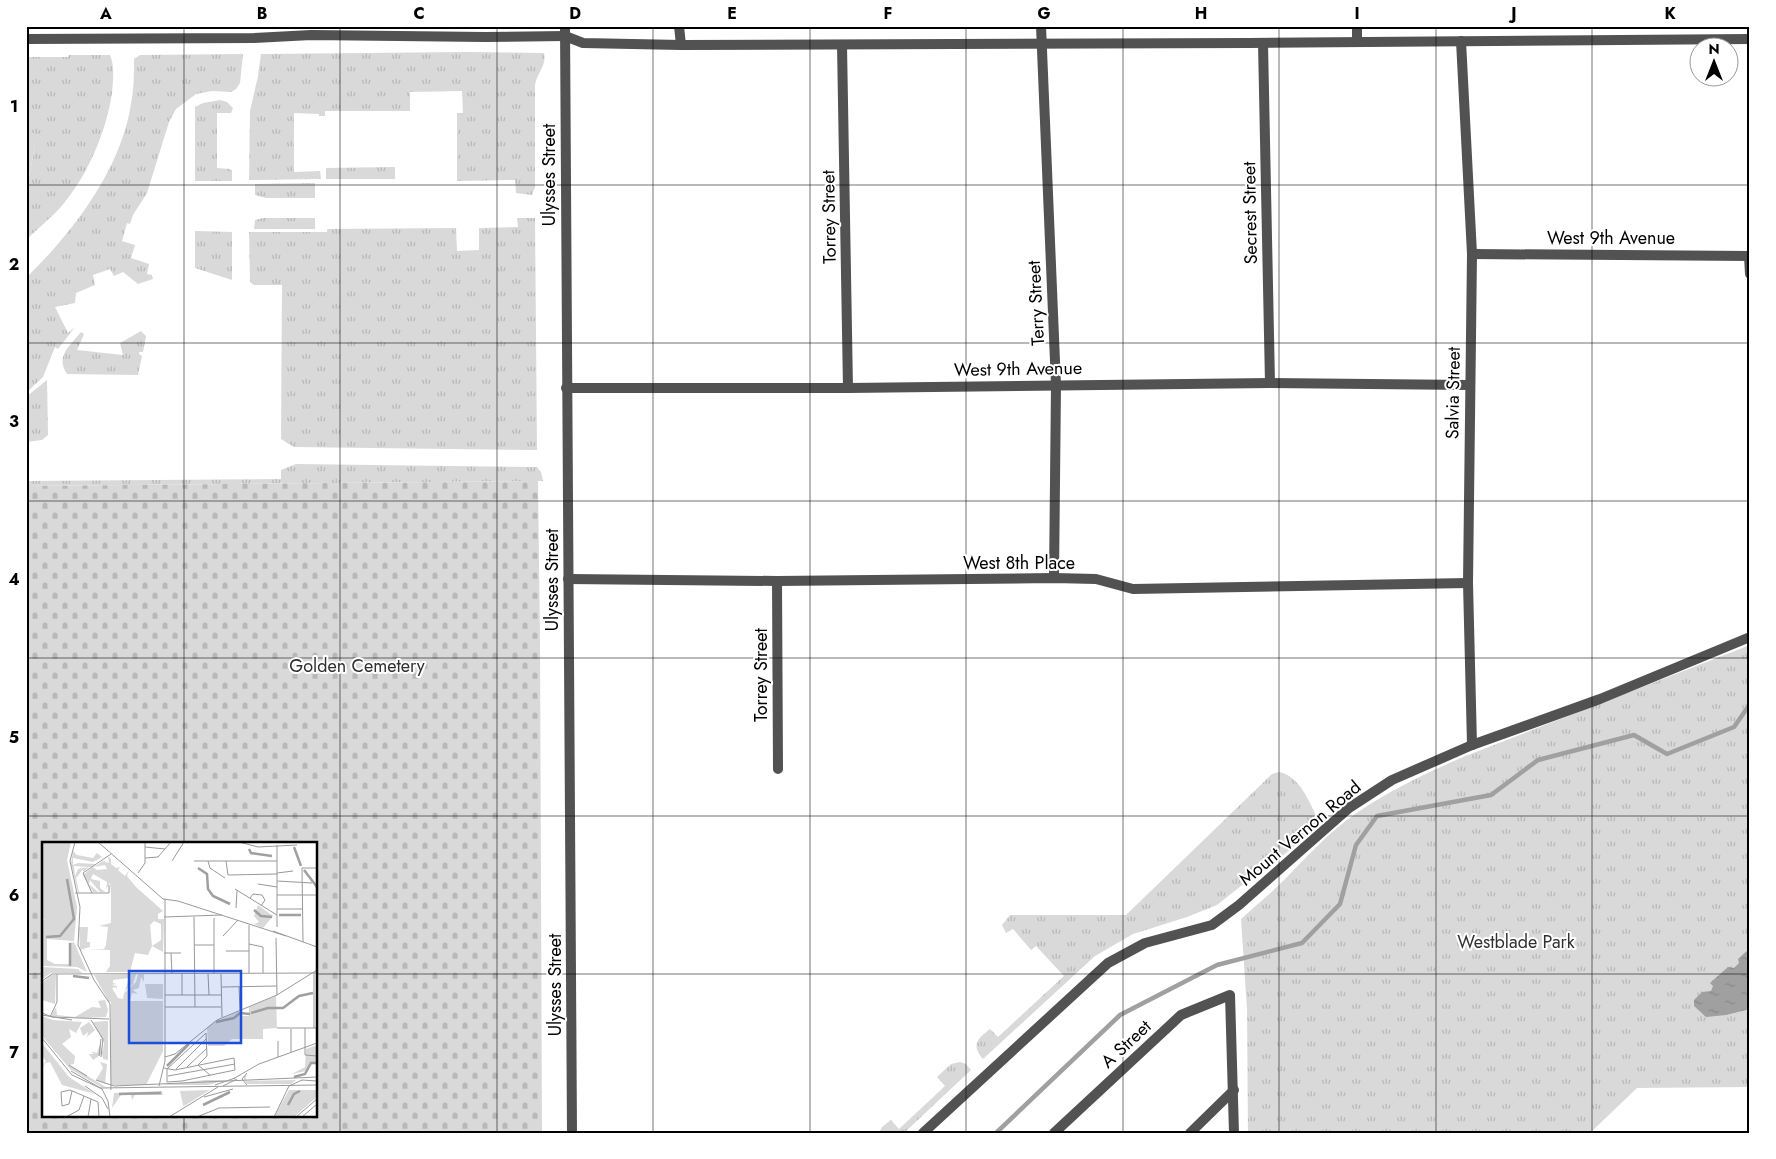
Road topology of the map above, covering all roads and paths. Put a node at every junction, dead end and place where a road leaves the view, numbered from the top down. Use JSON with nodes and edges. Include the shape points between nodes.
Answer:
{"nodes":[{"id":1,"x":679,"y":26,"type":"edge"},
{"id":2,"x":1041,"y":26,"type":"edge"},
{"id":3,"x":1357,"y":26,"type":"edge"},
{"id":4,"x":565,"y":31,"type":"edge"},
{"id":5,"x":26,"y":39,"type":"edge"},
{"id":6,"x":1750,"y":39,"type":"edge"},
{"id":7,"x":1461,"y":41,"type":"junction"},
{"id":8,"x":1357,"y":42,"type":"junction"},
{"id":9,"x":1263,"y":43,"type":"junction"},
{"id":10,"x":842,"y":44,"type":"junction"},
{"id":11,"x":1041,"y":44,"type":"junction"},
{"id":12,"x":681,"y":45,"type":"junction"},
{"id":13,"x":1472,"y":254,"type":"junction"},
{"id":14,"x":1749,"y":256,"type":"edge"},
{"id":15,"x":1750,"y":274,"type":"edge"},
{"id":16,"x":1270,"y":383,"type":"junction"},
{"id":17,"x":1056,"y":385,"type":"junction"},
{"id":18,"x":1470,"y":385,"type":"junction"},
{"id":19,"x":566,"y":388,"type":"junction"},
{"id":20,"x":848,"y":388,"type":"junction"},
{"id":21,"x":1054,"y":578,"type":"junction"},
{"id":22,"x":568,"y":579,"type":"junction"},
{"id":23,"x":777,"y":581,"type":"junction"},
{"id":24,"x":1468,"y":583,"type":"junction"},
{"id":25,"x":1750,"y":638,"type":"edge"},
{"id":26,"x":1472,"y":746,"type":"junction"},
{"id":27,"x":778,"y":769,"type":"dead end"},
{"id":28,"x":1234,"y":1090,"type":"junction"},
{"id":29,"x":572,"y":1133,"type":"edge"},
{"id":30,"x":923,"y":1133,"type":"edge"},
{"id":31,"x":1054,"y":1133,"type":"edge"},
{"id":32,"x":1190,"y":1133,"type":"edge"},
{"id":33,"x":1234,"y":1133,"type":"edge"}],
"edges":[{"from":1,"to":12,"type":"street"},
{"from":2,"to":11,"type":"street","name":"Terry Street"},
{"from":3,"to":8,"type":"street"},
{"from":4,"to":5,"type":"street","via":[[485,38],[312,35]]},
{"from":4,"to":12,"type":"street","via":[[583,43]]},
{"from":4,"to":19,"type":"street","name":"Ulysses Street"},
{"from":6,"to":7,"type":"street"},
{"from":7,"to":8,"type":"street"},
{"from":7,"to":13,"type":"street","name":"Salvia Street"},
{"from":8,"to":9,"type":"street"},
{"from":9,"to":11,"type":"street"},
{"from":9,"to":16,"type":"street","name":"Secrest Street"},
{"from":10,"to":11,"type":"street"},
{"from":10,"to":12,"type":"street"},
{"from":10,"to":20,"type":"street","name":"Torrey Street"},
{"from":11,"to":17,"type":"street","name":"Terry Street"},
{"from":13,"to":14,"type":"street","name":"West 9th Avenue"},
{"from":13,"to":18,"type":"street","name":"Salvia Street"},
{"from":14,"to":15,"type":"street"},
{"from":16,"to":17,"type":"street","name":"West 9th Avenue"},
{"from":16,"to":18,"type":"street","name":"West 9th Avenue"},
{"from":17,"to":20,"type":"street","name":"West 9th Avenue"},
{"from":17,"to":21,"type":"street","name":"Terry Street"},
{"from":18,"to":24,"type":"street","name":"Salvia Street"},
{"from":19,"to":20,"type":"street","name":"West 9th Avenue"},
{"from":19,"to":22,"type":"street","name":"Ulysses Street"},
{"from":21,"to":23,"type":"street","name":"West 8th Place"},
{"from":21,"to":24,"type":"street","name":"West 8th Place","via":[[1096,579],[1133,589]]},
{"from":22,"to":23,"type":"street","name":"West 8th Place"},
{"from":22,"to":29,"type":"street","name":"Ulysses Street"},
{"from":23,"to":27,"type":"street","name":"Torrey Street"},
{"from":24,"to":26,"type":"street","name":"Salvia Street"},
{"from":25,"to":26,"type":"street","name":"Mount Vernon Road","via":[[1600,699]]},
{"from":26,"to":30,"type":"street","name":"Mount Vernon Road","via":[[1392,780],[1349,808],[1240,905],[1212,925],[1145,943],[1108,963]]},
{"from":28,"to":31,"type":"street","name":"A Street","via":[[1230,995],[1181,1015]]},
{"from":28,"to":32,"type":"street"},
{"from":28,"to":33,"type":"street"}]}
